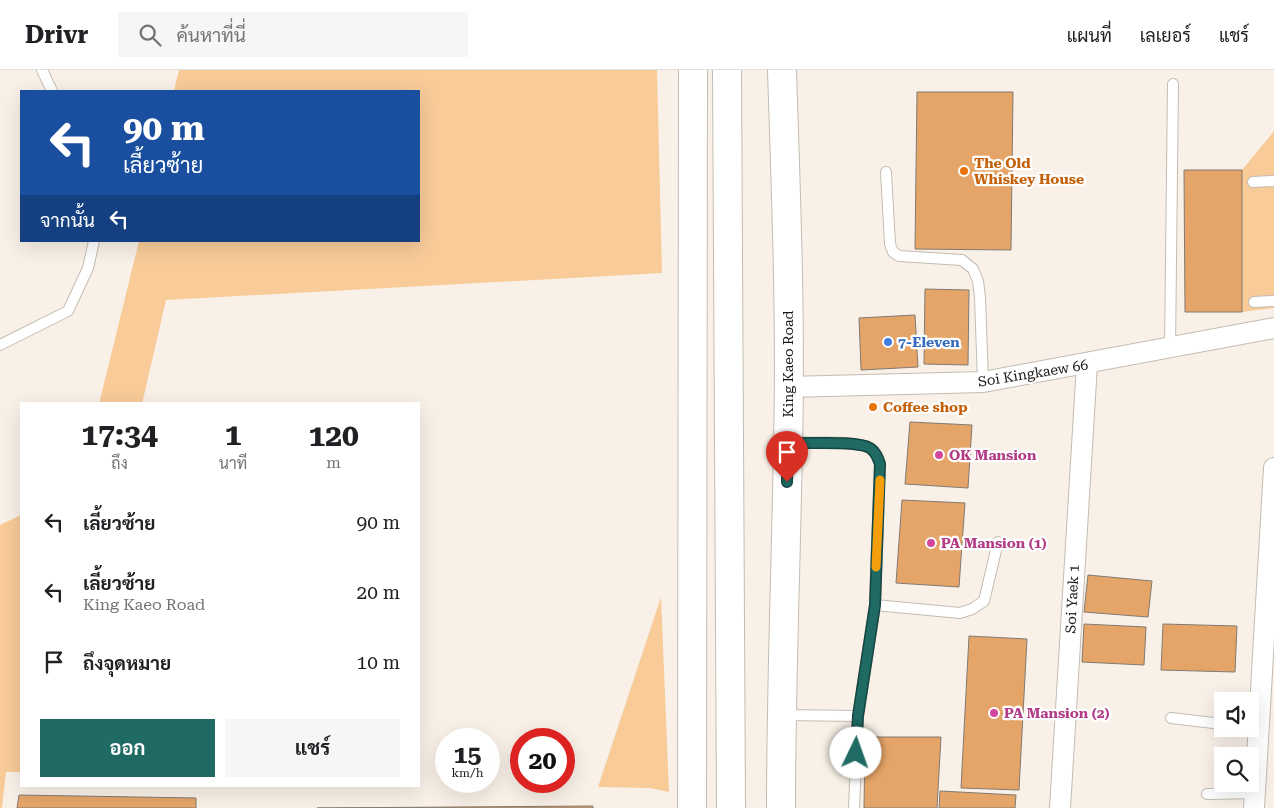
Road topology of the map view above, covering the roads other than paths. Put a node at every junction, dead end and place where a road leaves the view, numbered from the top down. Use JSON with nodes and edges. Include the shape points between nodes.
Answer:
{"nodes":[{"id":1,"x":42,"y":70,"type":"edge"},
{"id":2,"x":693,"y":70,"type":"edge"},
{"id":3,"x":727,"y":70,"type":"edge"},
{"id":4,"x":782,"y":70,"type":"edge"},
{"id":5,"x":1173,"y":84,"type":"dead end"},
{"id":6,"x":52,"y":90,"type":"edge"},
{"id":7,"x":886,"y":172,"type":"dead end"},
{"id":8,"x":1274,"y":181,"type":"edge"},
{"id":9,"x":1253,"y":182,"type":"dead end"},
{"id":10,"x":94,"y":242,"type":"edge"},
{"id":11,"x":1274,"y":301,"type":"edge"},
{"id":12,"x":1254,"y":302,"type":"dead end"},
{"id":13,"x":1274,"y":328,"type":"edge"},
{"id":14,"x":0,"y":345,"type":"edge"},
{"id":15,"x":1170,"y":349,"type":"junction"},
{"id":16,"x":1086,"y":364,"type":"junction"},
{"id":17,"x":983,"y":382,"type":"junction"},
{"id":18,"x":788,"y":387,"type":"junction"},
{"id":19,"x":788,"y":443,"type":"junction"},
{"id":20,"x":1274,"y":468,"type":"edge"},
{"id":21,"x":998,"y":542,"type":"dead end"},
{"id":22,"x":875,"y":605,"type":"junction"},
{"id":23,"x":1268,"y":654,"type":"edge"},
{"id":24,"x":1259,"y":701,"type":"edge"},
{"id":25,"x":781,"y":715,"type":"junction"},
{"id":26,"x":858,"y":716,"type":"junction"},
{"id":27,"x":1171,"y":718,"type":"dead end"},
{"id":28,"x":1214,"y":723,"type":"edge"},
{"id":29,"x":1254,"y":737,"type":"edge"},
{"id":30,"x":1207,"y":794,"type":"dead end"},
{"id":31,"x":1254,"y":801,"type":"edge"},
{"id":32,"x":692,"y":808,"type":"edge"},
{"id":33,"x":731,"y":808,"type":"edge"},
{"id":34,"x":781,"y":808,"type":"edge"},
{"id":35,"x":854,"y":808,"type":"edge"},
{"id":36,"x":1060,"y":808,"type":"edge"}],
"edges":[{"from":1,"to":6,"type":"lane"},
{"from":2,"to":32,"type":"main road"},
{"from":3,"to":33,"type":"main road"},
{"from":4,"to":18,"type":"main road","name":"King Kaeo Road"},
{"from":5,"to":15,"type":"lane"},
{"from":7,"to":17,"type":"lane","via":[[893,252],[899,256],[962,260],[973,269],[980,297]]},
{"from":8,"to":9,"type":"lane"},
{"from":10,"to":14,"type":"lane","via":[[88,268],[68,311]]},
{"from":11,"to":12,"type":"lane"},
{"from":13,"to":15,"type":"street","name":"Soi Kingkaew 66"},
{"from":15,"to":16,"type":"street","name":"Soi Kingkaew 66"},
{"from":16,"to":17,"type":"street","name":"Soi Kingkaew 66"},
{"from":16,"to":36,"type":"street"},
{"from":17,"to":18,"type":"street","name":"Soi Kingkaew 66"},
{"from":18,"to":19,"type":"main road","name":"King Kaeo Road"},
{"from":19,"to":22,"type":"lane","via":[[854,444],[870,448],[877,454],[880,464]]},
{"from":19,"to":25,"type":"main road","name":"King Kaeo Road"},
{"from":20,"to":23,"type":"street"},
{"from":21,"to":22,"type":"lane","via":[[984,601],[972,609],[960,613]]},
{"from":22,"to":26,"type":"lane"},
{"from":23,"to":24,"type":"street"},
{"from":25,"to":26,"type":"lane"},
{"from":25,"to":34,"type":"main road","name":"King Kaeo Road"},
{"from":26,"to":35,"type":"lane"},
{"from":27,"to":28,"type":"lane"},
{"from":29,"to":31,"type":"street"},
{"from":30,"to":31,"type":"lane"}]}
